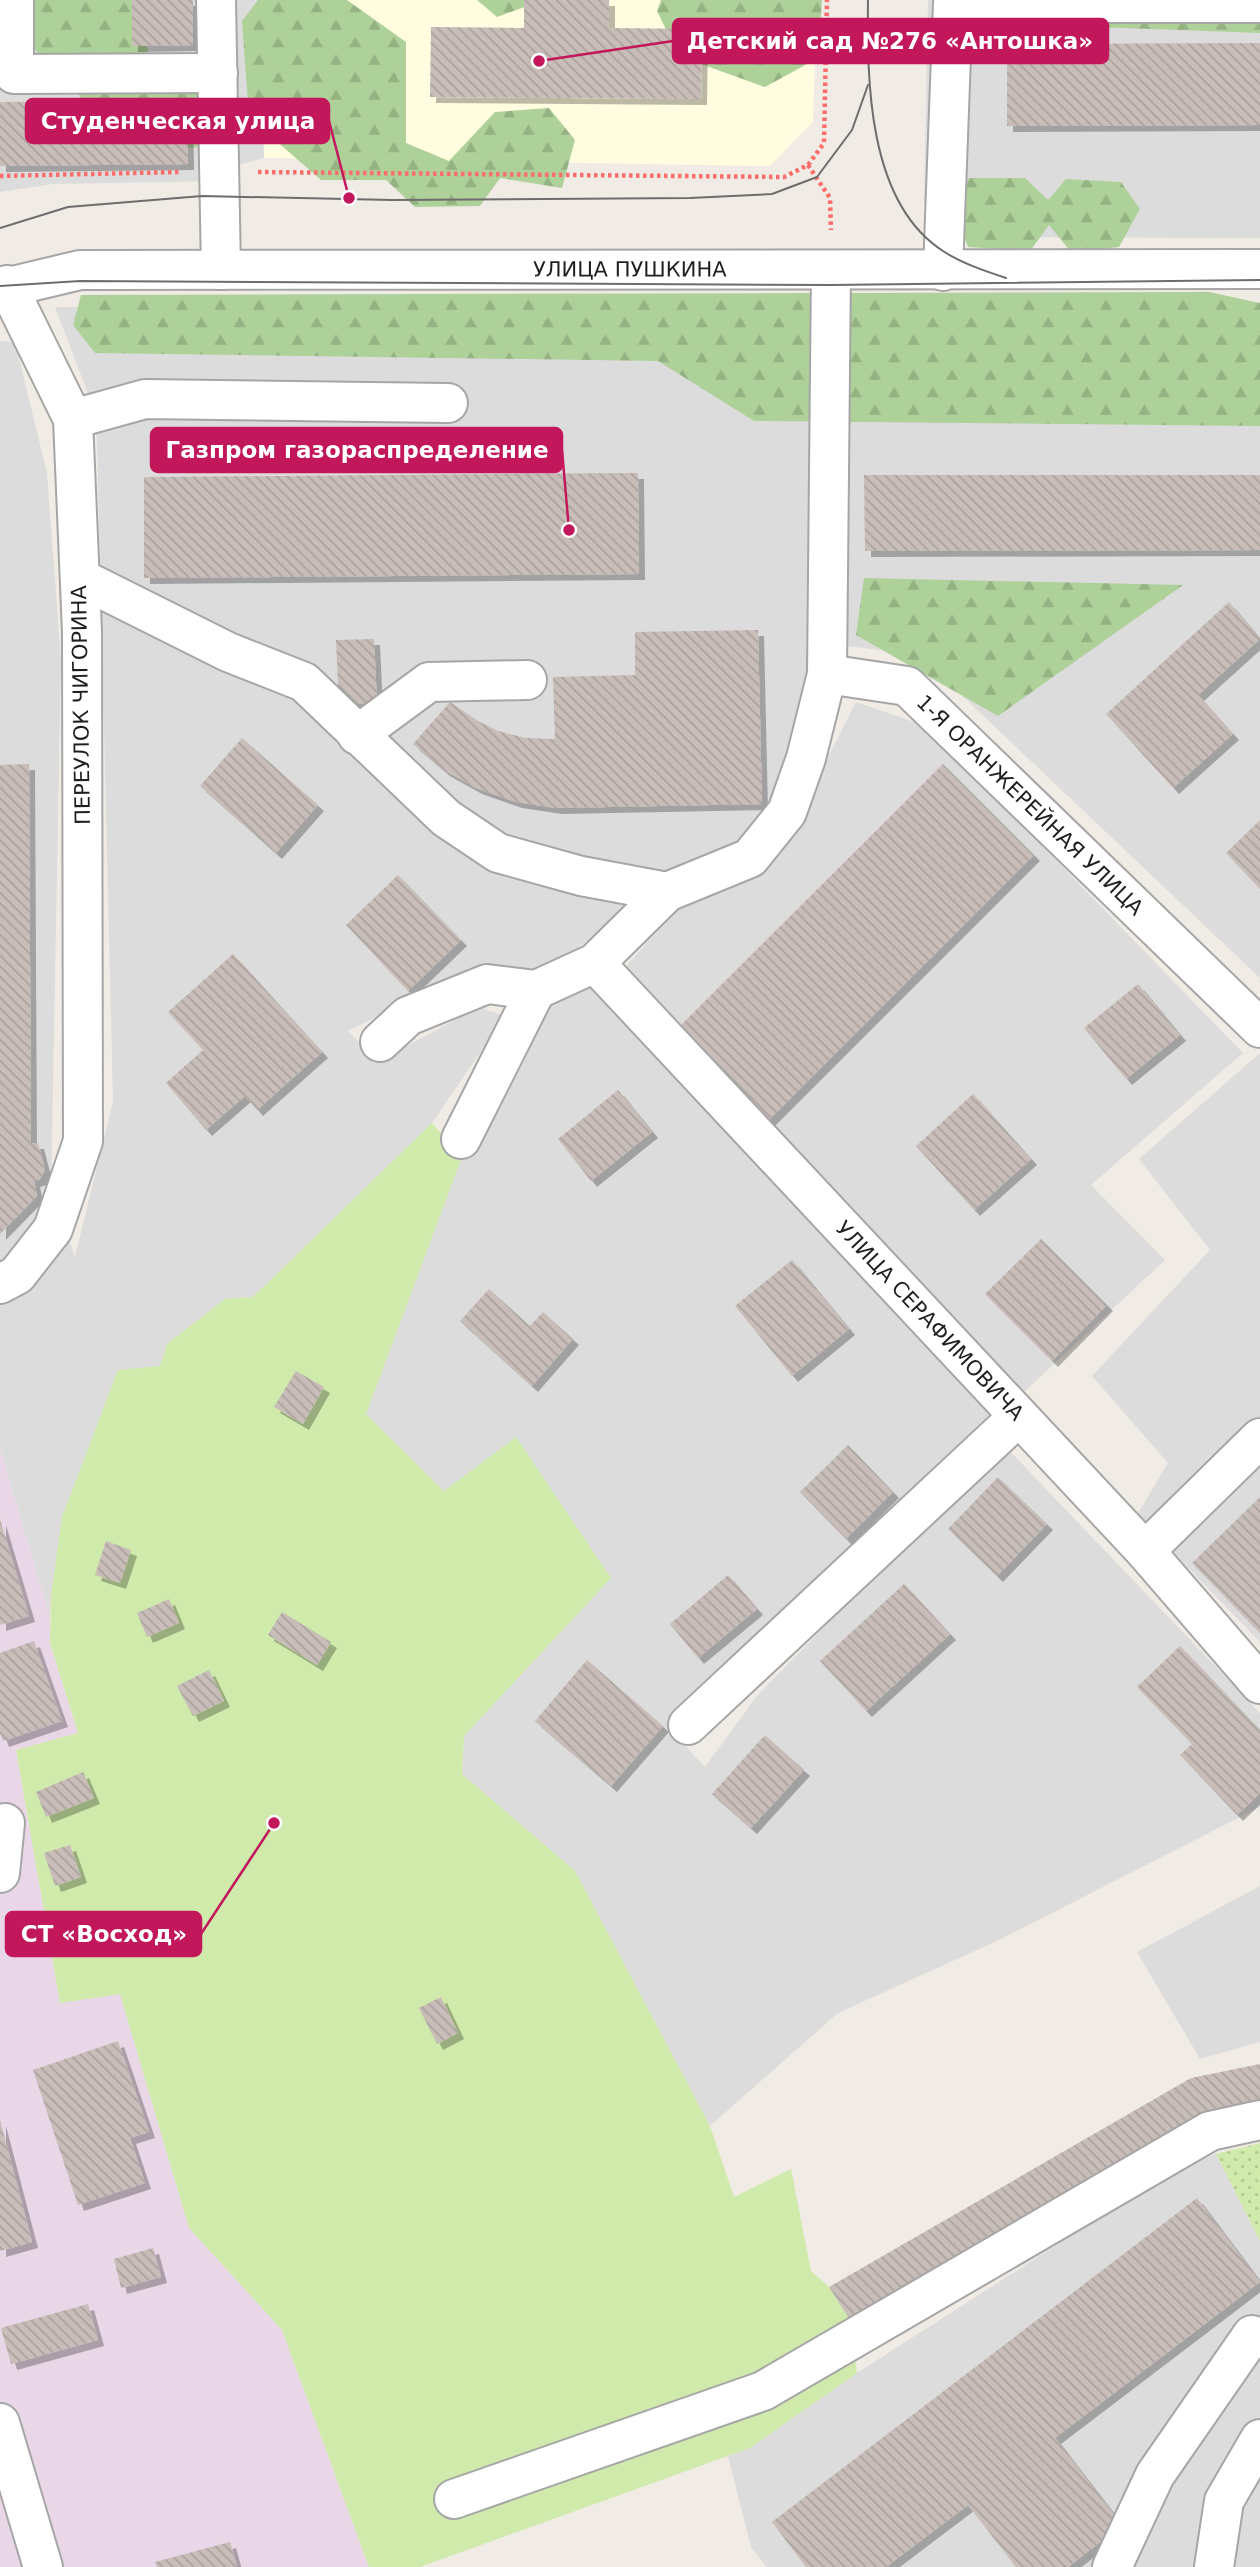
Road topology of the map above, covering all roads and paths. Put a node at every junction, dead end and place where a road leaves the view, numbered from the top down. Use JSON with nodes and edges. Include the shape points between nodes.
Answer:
{"nodes":[{"id":1,"x":14,"y":0,"type":"edge"},
{"id":2,"x":216,"y":0,"type":"edge"},
{"id":3,"x":827,"y":0,"type":"edge"},
{"id":4,"x":953,"y":1,"type":"edge"},
{"id":5,"x":1260,"y":2,"type":"edge"},
{"id":6,"x":218,"y":73,"type":"junction"},
{"id":7,"x":808,"y":165,"type":"junction"},
{"id":8,"x":220,"y":171,"type":"junction"},
{"id":9,"x":0,"y":176,"type":"edge"},
{"id":10,"x":1260,"y":269,"type":"edge"},
{"id":11,"x":221,"y":270,"type":"junction"},
{"id":12,"x":831,"y":270,"type":"junction"},
{"id":13,"x":943,"y":271,"type":"junction"},
{"id":14,"x":4,"y":287,"type":"edge"},
{"id":15,"x":447,"y":403,"type":"dead end"},
{"id":16,"x":73,"y":419,"type":"junction"},
{"id":17,"x":80,"y":578,"type":"junction"},
{"id":18,"x":827,"y":674,"type":"junction"},
{"id":19,"x":527,"y":680,"type":"dead end"},
{"id":20,"x":357,"y":735,"type":"junction"},
{"id":21,"x":667,"y":892,"type":"junction"},
{"id":22,"x":595,"y":963,"type":"junction"},
{"id":23,"x":536,"y":990,"type":"junction"},
{"id":24,"x":1260,"y":1028,"type":"edge"},
{"id":25,"x":380,"y":1042,"type":"dead end"},
{"id":26,"x":461,"y":1139,"type":"dead end"},
{"id":27,"x":0,"y":1284,"type":"edge"},
{"id":28,"x":1018,"y":1417,"type":"junction"},
{"id":29,"x":1260,"y":1438,"type":"edge"},
{"id":30,"x":1145,"y":1551,"type":"junction"},
{"id":31,"x":1260,"y":1684,"type":"edge"},
{"id":32,"x":688,"y":1725,"type":"dead end"},
{"id":33,"x":5,"y":1823,"type":"dead end"},
{"id":34,"x":0,"y":1872,"type":"edge"},
{"id":35,"x":1260,"y":2120,"type":"edge"},
{"id":36,"x":1260,"y":2339,"type":"edge"},
{"id":37,"x":0,"y":2423,"type":"edge"},
{"id":38,"x":1260,"y":2439,"type":"edge"},
{"id":39,"x":454,"y":2499,"type":"dead end"},
{"id":40,"x":43,"y":2567,"type":"edge"},
{"id":41,"x":1112,"y":2567,"type":"edge"},
{"id":42,"x":1214,"y":2567,"type":"edge"}],
"edges":[{"from":1,"to":6,"type":"street","via":[[14,74]]},
{"from":2,"to":6,"type":"street"},
{"from":3,"to":7,"type":"path","via":[[824,143]]},
{"from":4,"to":5,"type":"street"},
{"from":4,"to":13,"type":"street"},
{"from":6,"to":8,"type":"street"},
{"from":7,"to":8,"type":"path","via":[[784,177]]},
{"from":7,"to":12,"type":"path","via":[[830,198]]},
{"from":8,"to":9,"type":"path"},
{"from":8,"to":11,"type":"street"},
{"from":10,"to":13,"type":"street","name":"УЛИЦА ПУШКИНА"},
{"from":11,"to":12,"type":"street","name":"УЛИЦА ПУШКИНА"},
{"from":11,"to":14,"type":"street","name":"УЛИЦА ПУШКИНА","via":[[80,270]]},
{"from":12,"to":13,"type":"street","name":"УЛИЦА ПУШКИНА"},
{"from":12,"to":18,"type":"street"},
{"from":14,"to":16,"type":"street","name":"ПЕРЕУЛОК ЧИГОРИНА"},
{"from":15,"to":16,"type":"street","via":[[145,398]]},
{"from":16,"to":17,"type":"street","name":"ПЕРЕУЛОК ЧИГОРИНА"},
{"from":17,"to":20,"type":"street","via":[[228,652],[304,682]]},
{"from":17,"to":27,"type":"street","name":"ПЕРЕУЛОК ЧИГОРИНА","via":[[83,1141],[53,1229],[16,1275]]},
{"from":18,"to":21,"type":"street","via":[[787,812],[750,858]]},
{"from":18,"to":24,"type":"street","name":"1-Я ОРАНЖЕРЕЙНАЯ УЛИЦА","via":[[907,686]]},
{"from":19,"to":20,"type":"street","via":[[429,682]]},
{"from":20,"to":21,"type":"street","via":[[446,818],[498,853],[581,876]]},
{"from":21,"to":22,"type":"street"},
{"from":22,"to":23,"type":"street"},
{"from":22,"to":28,"type":"street","name":"УЛИЦА СЕРАФИМОВИЧА"},
{"from":23,"to":25,"type":"street","via":[[487,984],[408,1016]]},
{"from":23,"to":26,"type":"street"},
{"from":28,"to":30,"type":"street","name":"УЛИЦА СЕРАФИМОВИЧА"},
{"from":28,"to":32,"type":"street"},
{"from":29,"to":30,"type":"street"},
{"from":30,"to":31,"type":"street","name":"УЛИЦА СЕРАФИМОВИЧА"},
{"from":33,"to":34,"type":"street"},
{"from":35,"to":39,"type":"street","via":[[1210,2132],[763,2391]]},
{"from":36,"to":41,"type":"street","via":[[1252,2335],[1155,2475]]},
{"from":37,"to":40,"type":"street"},
{"from":38,"to":42,"type":"street","via":[[1224,2501]]}]}
